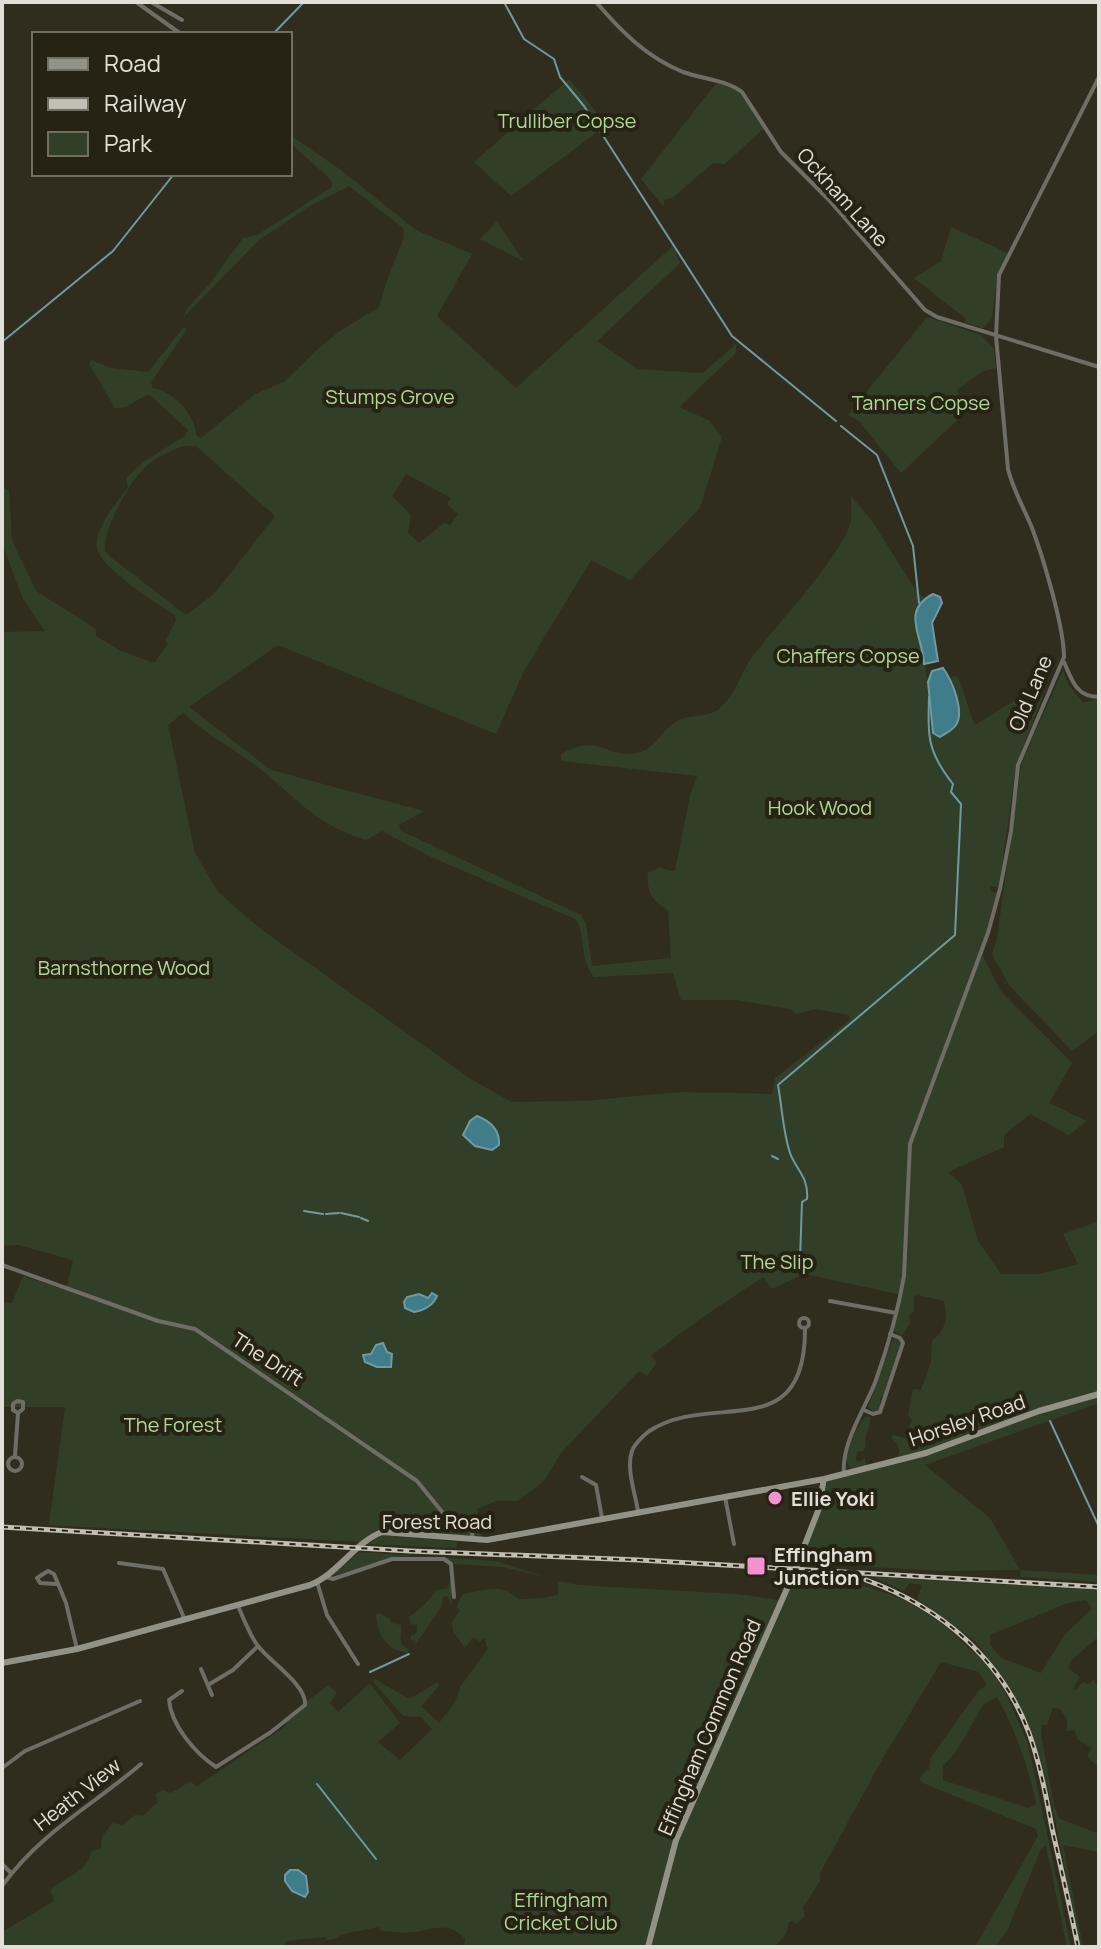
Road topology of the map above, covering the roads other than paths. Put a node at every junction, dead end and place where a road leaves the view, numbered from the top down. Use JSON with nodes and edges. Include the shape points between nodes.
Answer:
{"nodes":[{"id":1,"x":136,"y":2,"type":"edge"},
{"id":2,"x":151,"y":2,"type":"edge"},
{"id":3,"x":596,"y":2,"type":"edge"},
{"id":4,"x":182,"y":20,"type":"dead end"},
{"id":5,"x":178,"y":32,"type":"edge"},
{"id":6,"x":1099,"y":77,"type":"edge"},
{"id":7,"x":996,"y":336,"type":"junction"},
{"id":8,"x":1099,"y":367,"type":"edge"},
{"id":9,"x":1063,"y":660,"type":"junction"},
{"id":10,"x":1099,"y":697,"type":"edge"},
{"id":11,"x":2,"y":1265,"type":"edge"},
{"id":12,"x":830,"y":1301,"type":"dead end"},
{"id":13,"x":896,"y":1313,"type":"junction"},
{"id":14,"x":805,"y":1328,"type":"dead end"},
{"id":15,"x":890,"y":1334,"type":"junction"},
{"id":16,"x":1099,"y":1394,"type":"edge"},
{"id":17,"x":864,"y":1410,"type":"junction"},
{"id":18,"x":18,"y":1413,"type":"dead end"},
{"id":19,"x":15,"y":1456,"type":"junction"},
{"id":20,"x":5,"y":1462,"type":"edge"},
{"id":21,"x":844,"y":1475,"type":"junction"},
{"id":22,"x":582,"y":1477,"type":"dead end"},
{"id":23,"x":820,"y":1480,"type":"junction"},
{"id":24,"x":725,"y":1497,"type":"junction"},
{"id":25,"x":639,"y":1512,"type":"junction"},
{"id":26,"x":603,"y":1520,"type":"junction"},
{"id":27,"x":474,"y":1540,"type":"junction"},
{"id":28,"x":734,"y":1544,"type":"dead end"},
{"id":29,"x":119,"y":1563,"type":"dead end"},
{"id":30,"x":326,"y":1577,"type":"junction"},
{"id":31,"x":317,"y":1582,"type":"junction"},
{"id":32,"x":56,"y":1584,"type":"junction"},
{"id":33,"x":454,"y":1597,"type":"dead end"},
{"id":34,"x":238,"y":1605,"type":"junction"},
{"id":35,"x":185,"y":1620,"type":"junction"},
{"id":36,"x":258,"y":1646,"type":"junction"},
{"id":37,"x":77,"y":1649,"type":"junction"},
{"id":38,"x":2,"y":1663,"type":"edge"},
{"id":39,"x":358,"y":1664,"type":"dead end"},
{"id":40,"x":201,"y":1669,"type":"dead end"},
{"id":41,"x":208,"y":1685,"type":"junction"},
{"id":42,"x":182,"y":1691,"type":"dead end"},
{"id":43,"x":212,"y":1695,"type":"dead end"},
{"id":44,"x":140,"y":1701,"type":"dead end"},
{"id":45,"x":141,"y":1764,"type":"dead end"},
{"id":46,"x":2,"y":1768,"type":"edge"},
{"id":47,"x":2,"y":1864,"type":"edge"},
{"id":48,"x":11,"y":1873,"type":"junction"},
{"id":49,"x":2,"y":1886,"type":"edge"},
{"id":50,"x":648,"y":1947,"type":"edge"}],
"edges":[{"from":1,"to":5,"type":"street"},
{"from":2,"to":4,"type":"street"},
{"from":3,"to":7,"type":"street","name":"Ockham Lane","via":[[636,45],[661,61],[742,92],[781,152],[925,310]]},
{"from":6,"to":7,"type":"street","name":"Old Lane","via":[[999,275]]},
{"from":7,"to":8,"type":"street","name":"Ockham Lane"},
{"from":7,"to":9,"type":"street","name":"Old Lane","via":[[1010,477],[1042,556]]},
{"from":9,"to":10,"type":"street","via":[[1079,692]]},
{"from":9,"to":13,"type":"street","name":"Old Lane","via":[[1018,765],[996,904],[910,1144],[904,1276]]},
{"from":11,"to":27,"type":"street","name":"The Drift","via":[[158,1321],[195,1329],[417,1481],[443,1513],[469,1520]]},
{"from":12,"to":13,"type":"street"},
{"from":13,"to":15,"type":"street","name":"Old Lane"},
{"from":14,"to":25,"type":"street","via":[[796,1379],[778,1400],[759,1409],[663,1424],[638,1441],[630,1466]]},
{"from":15,"to":17,"type":"street","name":"Old Lane"},
{"from":15,"to":17,"type":"street","name":"Old Lane","via":[[903,1343],[894,1377],[880,1412]]},
{"from":16,"to":21,"type":"street","name":"Horsley Road"},
{"from":17,"to":21,"type":"street","name":"Old Lane","via":[[844,1456]]},
{"from":18,"to":19,"type":"street"},
{"from":19,"to":20,"type":"street"},
{"from":19,"to":20,"type":"street","via":[[21,1461],[19,1469],[12,1470]]},
{"from":21,"to":23,"type":"street","name":"Forest Road"},
{"from":22,"to":26,"type":"street","via":[[596,1485]]},
{"from":23,"to":24,"type":"street","name":"Forest Road"},
{"from":23,"to":50,"type":"street","name":"Effingham Common Road","via":[[818,1511],[799,1561],[676,1840]]},
{"from":24,"to":25,"type":"street","name":"Forest Road"},
{"from":24,"to":28,"type":"street"},
{"from":25,"to":26,"type":"street","name":"Forest Road"},
{"from":26,"to":27,"type":"street","name":"Forest Road"},
{"from":27,"to":30,"type":"street","name":"Forest Road","via":[[382,1532]]},
{"from":29,"to":35,"type":"street","via":[[163,1569]]},
{"from":30,"to":31,"type":"street","name":"Forest Road"},
{"from":30,"to":33,"type":"street","via":[[392,1559],[444,1559],[451,1566]]},
{"from":31,"to":34,"type":"street","name":"Forest Road"},
{"from":31,"to":39,"type":"street","via":[[327,1615]]},
{"from":32,"to":32,"type":"street","via":[[51,1571],[37,1578],[40,1583]]},
{"from":32,"to":37,"type":"street"},
{"from":34,"to":35,"type":"street","name":"Forest Road"},
{"from":34,"to":36,"type":"street"},
{"from":35,"to":37,"type":"street","name":"Forest Road"},
{"from":36,"to":41,"type":"street"},
{"from":36,"to":42,"type":"street","via":[[295,1684],[306,1704],[219,1767],[173,1718],[169,1700]]},
{"from":37,"to":38,"type":"street","name":"Forest Road"},
{"from":40,"to":41,"type":"street"},
{"from":41,"to":43,"type":"street"},
{"from":44,"to":46,"type":"street","via":[[25,1751]]},
{"from":45,"to":48,"type":"street","name":"Heath View","via":[[62,1822]]},
{"from":47,"to":48,"type":"street"},
{"from":48,"to":49,"type":"street","name":"Heath View"}]}
